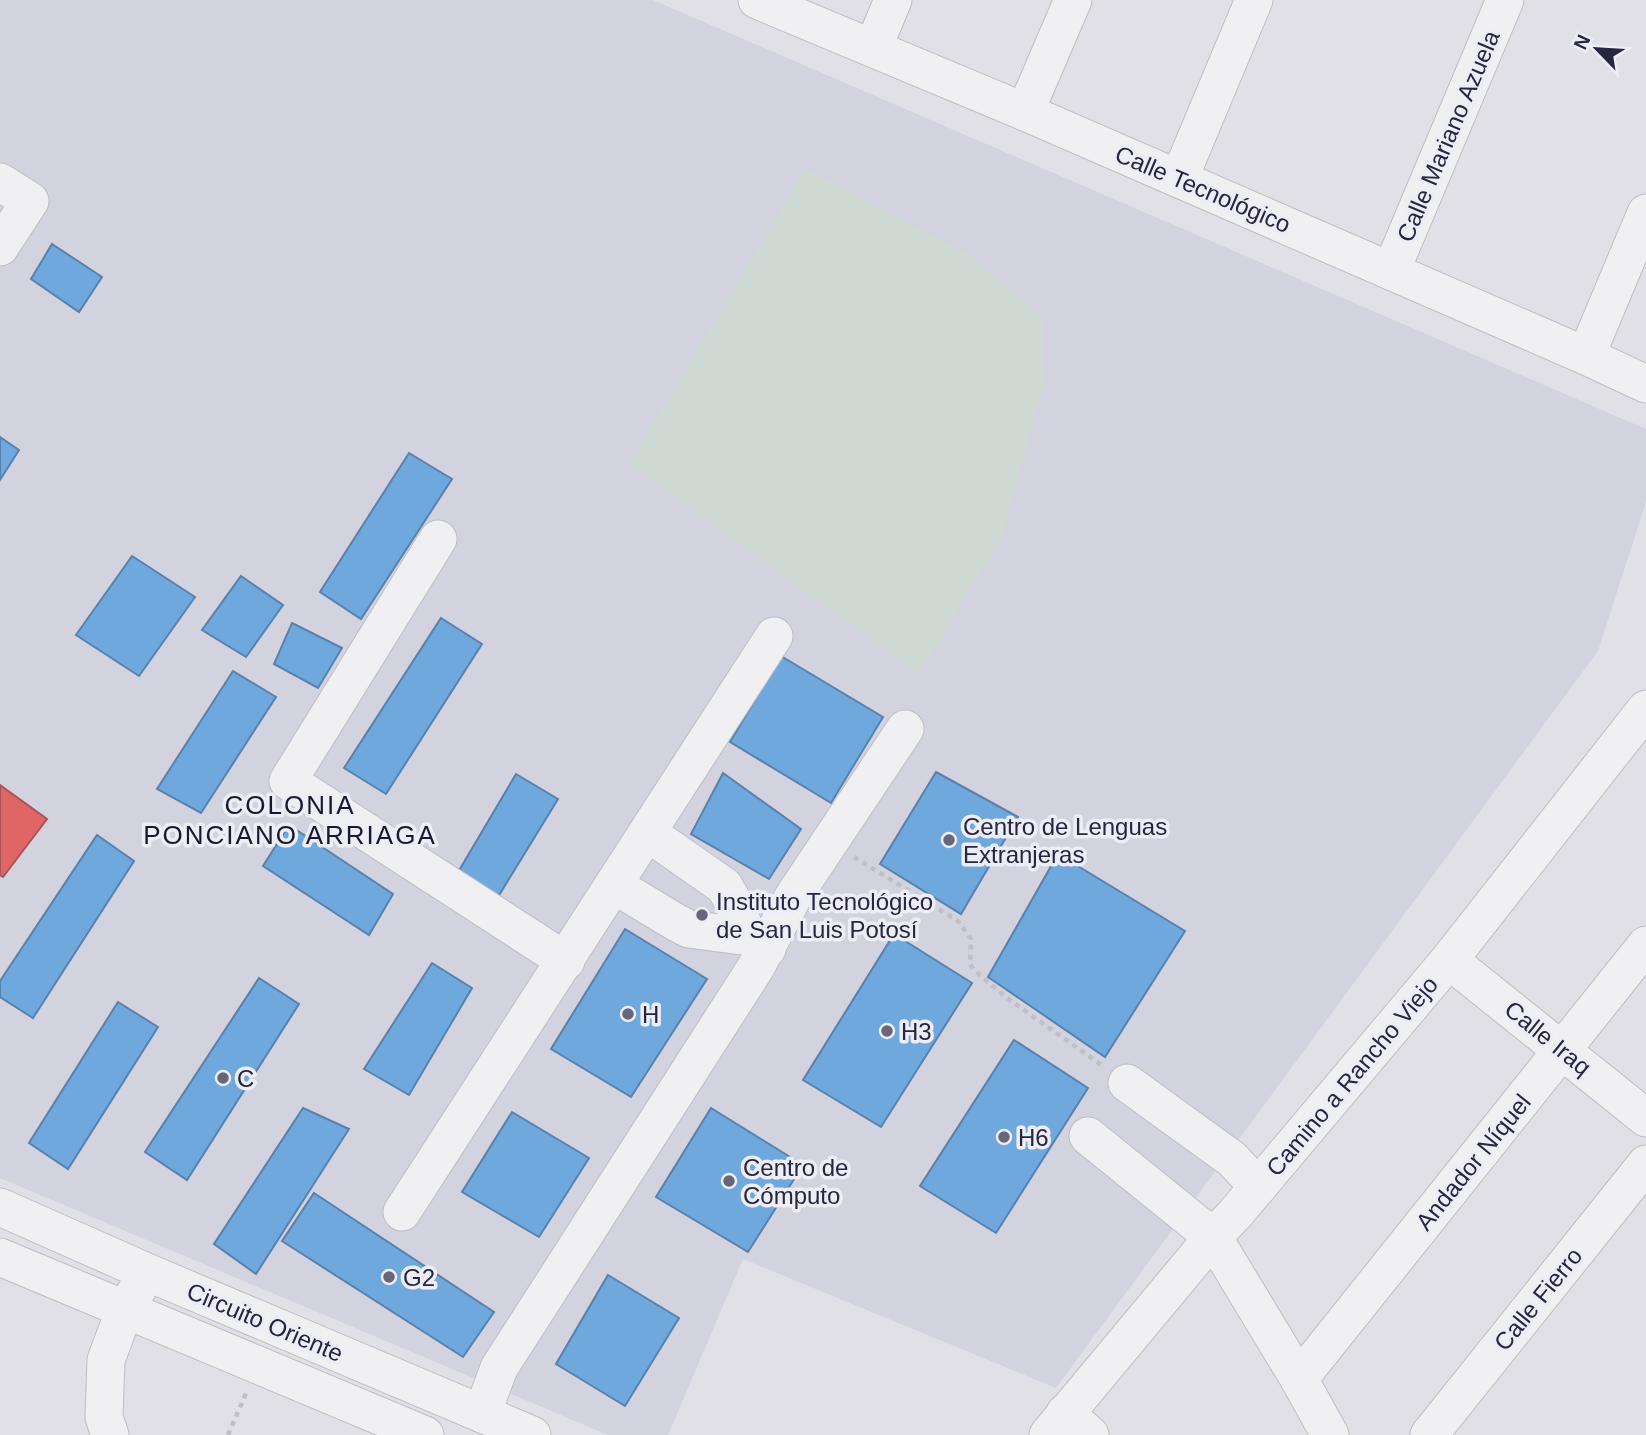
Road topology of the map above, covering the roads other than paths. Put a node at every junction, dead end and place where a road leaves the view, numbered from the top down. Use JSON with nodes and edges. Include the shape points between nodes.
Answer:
{"nodes":[{"id":1,"x":757,"y":0,"type":"edge"},
{"id":2,"x":893,"y":0,"type":"edge"},
{"id":3,"x":1073,"y":0,"type":"edge"},
{"id":4,"x":1254,"y":0,"type":"edge"},
{"id":5,"x":1505,"y":0,"type":"edge"},
{"id":6,"x":873,"y":48,"type":"junction"},
{"id":7,"x":1025,"y":112,"type":"junction"},
{"id":8,"x":1179,"y":179,"type":"junction"},
{"id":9,"x":0,"y":182,"type":"edge"},
{"id":10,"x":1646,"y":213,"type":"edge"},
{"id":11,"x":0,"y":247,"type":"edge"},
{"id":12,"x":1391,"y":271,"type":"junction"},
{"id":13,"x":1586,"y":356,"type":"junction"},
{"id":14,"x":1646,"y":384,"type":"edge"},
{"id":15,"x":438,"y":539,"type":"dead end"},
{"id":16,"x":774,"y":636,"type":"dead end"},
{"id":17,"x":1646,"y":709,"type":"edge"},
{"id":18,"x":905,"y":729,"type":"dead end"},
{"id":19,"x":648,"y":833,"type":"junction"},
{"id":20,"x":614,"y":885,"type":"junction"},
{"id":21,"x":758,"y":943,"type":"junction"},
{"id":22,"x":1646,"y":946,"type":"edge"},
{"id":23,"x":1450,"y":960,"type":"junction"},
{"id":24,"x":566,"y":961,"type":"junction"},
{"id":25,"x":1563,"y":1050,"type":"junction"},
{"id":26,"x":1127,"y":1083,"type":"road end"},
{"id":27,"x":1646,"y":1118,"type":"edge"},
{"id":28,"x":1088,"y":1136,"type":"dead end"},
{"id":29,"x":1646,"y":1164,"type":"edge"},
{"id":30,"x":1258,"y":1187,"type":"junction"},
{"id":31,"x":402,"y":1212,"type":"dead end"},
{"id":32,"x":4,"y":1219,"type":"edge"},
{"id":33,"x":1213,"y":1237,"type":"junction"},
{"id":34,"x":0,"y":1257,"type":"edge"},
{"id":35,"x":149,"y":1273,"type":"junction"},
{"id":36,"x":125,"y":1309,"type":"junction"},
{"id":37,"x":1299,"y":1379,"type":"junction"},
{"id":38,"x":482,"y":1414,"type":"junction"},
{"id":39,"x":1068,"y":1428,"type":"edge"},
{"id":40,"x":110,"y":1435,"type":"edge"},
{"id":41,"x":425,"y":1435,"type":"edge"},
{"id":42,"x":532,"y":1435,"type":"edge"},
{"id":43,"x":1331,"y":1435,"type":"edge"},
{"id":44,"x":1429,"y":1435,"type":"edge"}],
"edges":[{"from":1,"to":6,"type":"street","name":"Calle Tecnológico"},
{"from":2,"to":6,"type":"street"},
{"from":3,"to":7,"type":"street"},
{"from":4,"to":8,"type":"street"},
{"from":5,"to":12,"type":"street","name":"Calle Mariano Azuela"},
{"from":6,"to":7,"type":"street","name":"Calle Tecnológico"},
{"from":7,"to":8,"type":"street","name":"Calle Tecnológico"},
{"from":8,"to":12,"type":"street","name":"Calle Tecnológico"},
{"from":9,"to":11,"type":"street","via":[[30,201]]},
{"from":10,"to":13,"type":"street"},
{"from":12,"to":13,"type":"street","name":"Calle Tecnológico"},
{"from":13,"to":14,"type":"street","name":"Calle Tecnológico"},
{"from":15,"to":24,"type":"street","via":[[288,781]]},
{"from":16,"to":19,"type":"street"},
{"from":17,"to":23,"type":"street","name":"Camino a Rancho Viejo"},
{"from":18,"to":21,"type":"street"},
{"from":19,"to":20,"type":"street"},
{"from":19,"to":21,"type":"street","via":[[724,886]]},
{"from":20,"to":21,"type":"street","via":[[689,929]]},
{"from":20,"to":24,"type":"street"},
{"from":21,"to":38,"type":"street","via":[[499,1368]]},
{"from":22,"to":25,"type":"street","name":"Andador Níquel"},
{"from":23,"to":25,"type":"street","name":"Calle Iraq"},
{"from":23,"to":30,"type":"street","name":"Camino a Rancho Viejo"},
{"from":24,"to":31,"type":"street"},
{"from":25,"to":27,"type":"street","name":"Calle Iraq"},
{"from":25,"to":37,"type":"street","name":"Andador Níquel"},
{"from":26,"to":30,"type":"street","via":[[1232,1159]]},
{"from":28,"to":33,"type":"street"},
{"from":29,"to":44,"type":"street","name":"Calle Fierro"},
{"from":30,"to":33,"type":"street","name":"Camino a Rancho Viejo"},
{"from":32,"to":35,"type":"street","name":"Circuito Oriente"},
{"from":33,"to":37,"type":"street"},
{"from":33,"to":39,"type":"street","name":"Camino a Rancho Viejo"},
{"from":34,"to":36,"type":"street","name":"Circuito Oriente"},
{"from":35,"to":36,"type":"street"},
{"from":35,"to":38,"type":"street","name":"Circuito Oriente"},
{"from":36,"to":40,"type":"street","via":[[106,1360],[104,1417]]},
{"from":36,"to":41,"type":"street","name":"Circuito Oriente"},
{"from":37,"to":43,"type":"street"},
{"from":38,"to":42,"type":"street","name":"Circuito Oriente"}]}
